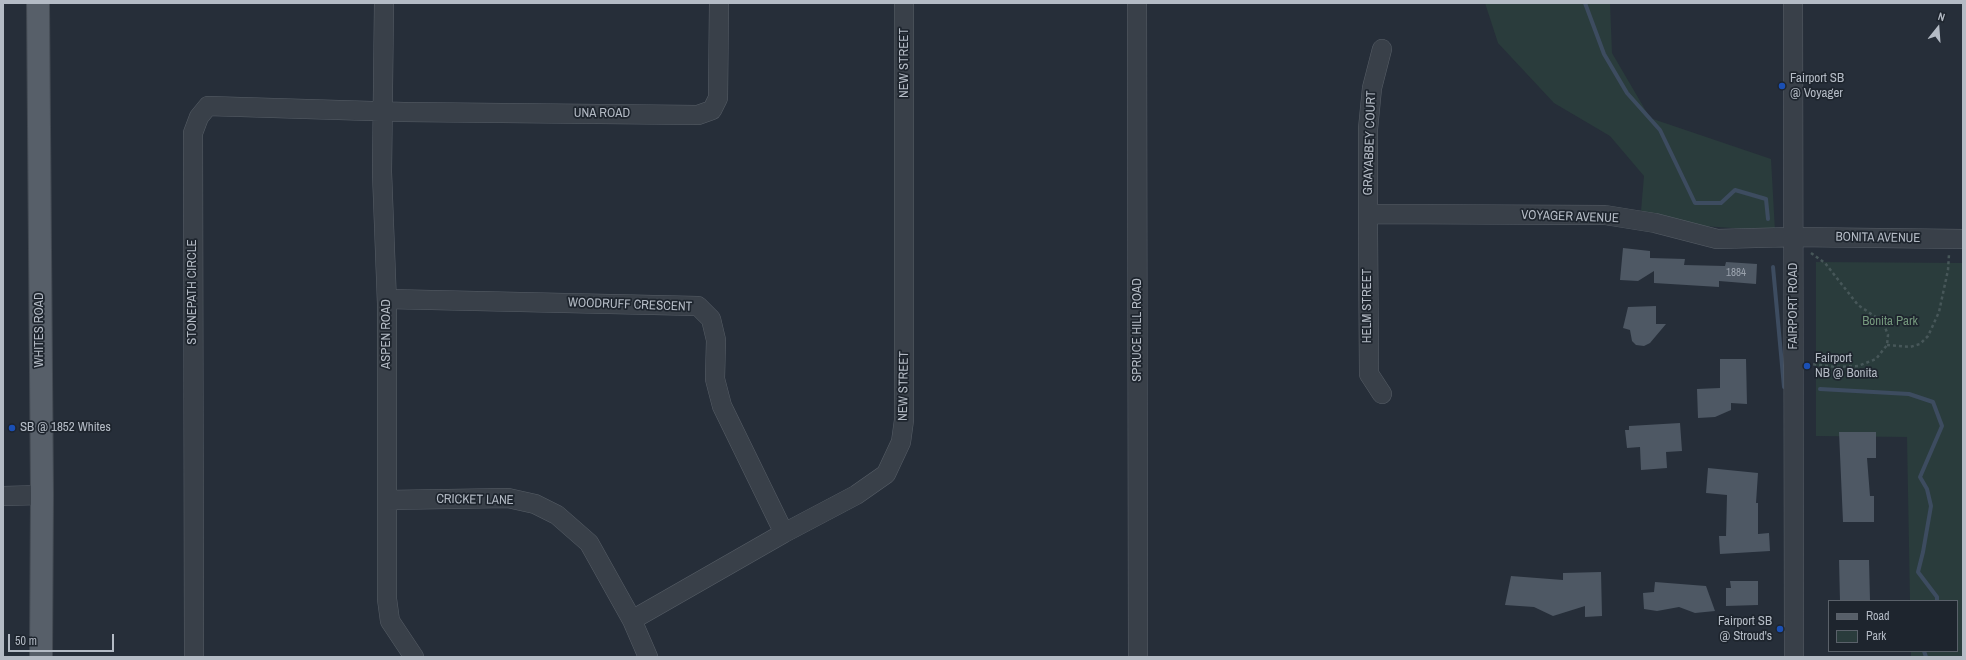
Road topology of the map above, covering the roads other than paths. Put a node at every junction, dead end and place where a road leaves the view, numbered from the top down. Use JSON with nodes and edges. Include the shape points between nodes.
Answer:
{"nodes":[{"id":1,"x":38,"y":3,"type":"edge"},
{"id":2,"x":384,"y":3,"type":"edge"},
{"id":3,"x":719,"y":3,"type":"edge"},
{"id":4,"x":904,"y":3,"type":"edge"},
{"id":5,"x":1137,"y":3,"type":"edge"},
{"id":6,"x":1792,"y":3,"type":"edge"},
{"id":7,"x":1382,"y":49,"type":"dead end"},
{"id":8,"x":382,"y":112,"type":"junction"},
{"id":9,"x":1368,"y":214,"type":"junction"},
{"id":10,"x":1793,"y":237,"type":"junction"},
{"id":11,"x":1955,"y":239,"type":"edge"},
{"id":12,"x":387,"y":299,"type":"junction"},
{"id":13,"x":1382,"y":394,"type":"dead end"},
{"id":14,"x":42,"y":495,"type":"junction"},
{"id":15,"x":3,"y":496,"type":"edge"},
{"id":16,"x":387,"y":500,"type":"junction"},
{"id":17,"x":784,"y":533,"type":"junction"},
{"id":18,"x":632,"y":620,"type":"junction"},
{"id":19,"x":41,"y":657,"type":"edge"},
{"id":20,"x":194,"y":657,"type":"edge"},
{"id":21,"x":414,"y":657,"type":"edge"},
{"id":22,"x":648,"y":657,"type":"edge"},
{"id":23,"x":1138,"y":657,"type":"edge"},
{"id":24,"x":1794,"y":657,"type":"edge"}],
"edges":[{"from":1,"to":14,"type":"main road","name":"WHITES ROAD"},
{"from":2,"to":8,"type":"street","name":"ASPEN ROAD"},
{"from":3,"to":8,"type":"street","name":"UNA ROAD","via":[[718,98],[712,110],[690,115]]},
{"from":4,"to":17,"type":"street","name":"NEW STREET","via":[[904,420],[901,442],[886,474],[856,495]]},
{"from":5,"to":23,"type":"street","name":"SPRUCE HILL ROAD"},
{"from":6,"to":10,"type":"street","name":"FAIRPORT ROAD"},
{"from":7,"to":9,"type":"street","name":"GRAYABBEY COURT","via":[[1371,95],[1368,129]]},
{"from":8,"to":12,"type":"street","name":"ASPEN ROAD"},
{"from":8,"to":20,"type":"street","name":"STONEPATH CIRCLE","via":[[208,106],[199,117],[193,133]]},
{"from":9,"to":10,"type":"street","name":"VOYAGER AVENUE","via":[[1605,215],[1656,223],[1717,239]]},
{"from":9,"to":13,"type":"street","name":"HELM STREET","via":[[1369,374]]},
{"from":10,"to":11,"type":"street","name":"BONITA AVENUE"},
{"from":10,"to":24,"type":"street","name":"FAIRPORT ROAD"},
{"from":12,"to":16,"type":"street","name":"ASPEN ROAD"},
{"from":12,"to":17,"type":"street","name":"WOODRUFF CRESCENT","via":[[698,306],[711,319],[716,340],[715,379],[722,406]]},
{"from":14,"to":15,"type":"street"},
{"from":14,"to":19,"type":"main road","name":"WHITES ROAD"},
{"from":16,"to":18,"type":"street","name":"CRICKET LANE","via":[[508,498],[535,504],[558,515],[589,543]]},
{"from":16,"to":21,"type":"street","name":"ASPEN ROAD","via":[[390,621]]},
{"from":17,"to":18,"type":"street","name":"NEW STREET"},
{"from":18,"to":22,"type":"street","name":"CRICKET LANE"}]}
